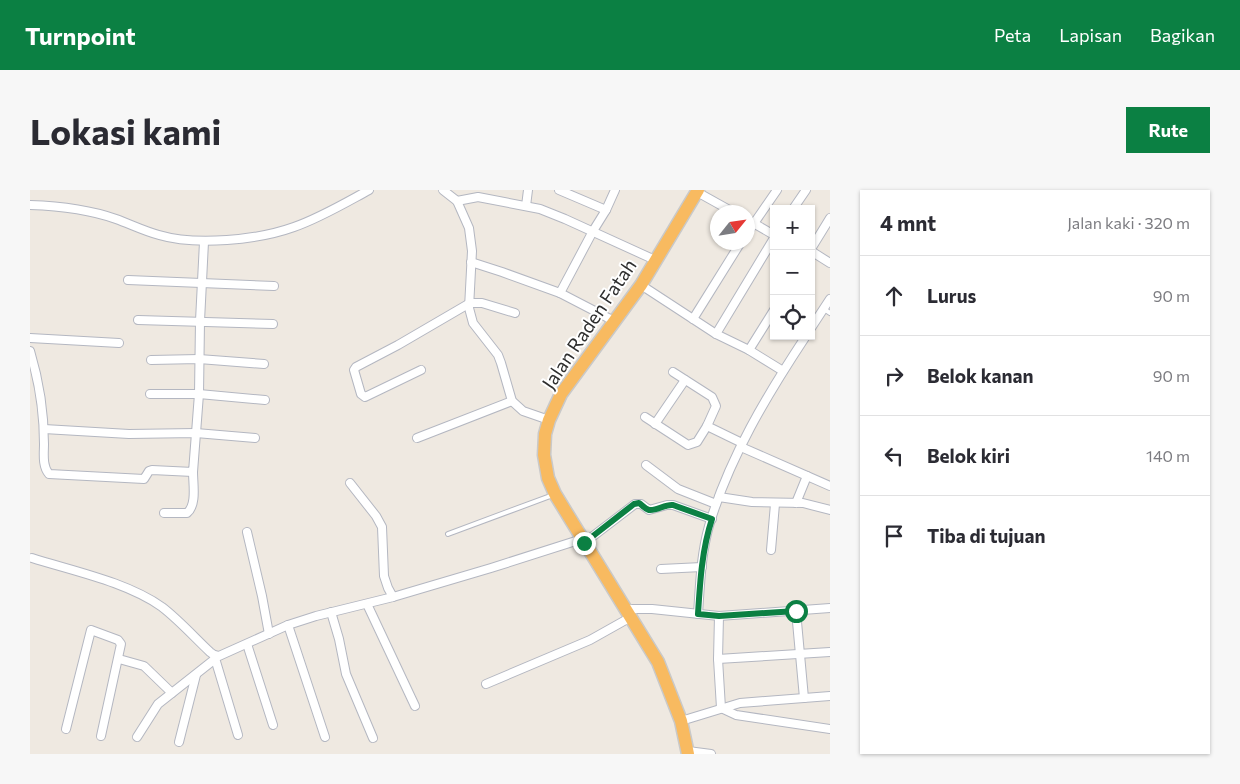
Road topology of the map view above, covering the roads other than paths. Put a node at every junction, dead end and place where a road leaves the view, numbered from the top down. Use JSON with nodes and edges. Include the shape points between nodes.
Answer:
{"nodes":[{"id":1,"x":369,"y":190,"type":"edge"},
{"id":2,"x":443,"y":190,"type":"edge"},
{"id":3,"x":528,"y":190,"type":"edge"},
{"id":4,"x":559,"y":190,"type":"edge"},
{"id":5,"x":615,"y":190,"type":"edge"},
{"id":6,"x":777,"y":190,"type":"edge"},
{"id":7,"x":806,"y":190,"type":"edge"},
{"id":8,"x":698,"y":191,"type":"edge"},
{"id":9,"x":457,"y":201,"type":"junction"},
{"id":10,"x":30,"y":205,"type":"edge"},
{"id":11,"x":721,"y":205,"type":"edge"},
{"id":12,"x":796,"y":205,"type":"edge"},
{"id":13,"x":526,"y":206,"type":"junction"},
{"id":14,"x":606,"y":210,"type":"junction"},
{"id":15,"x":755,"y":216,"type":"edge"},
{"id":16,"x":830,"y":218,"type":"edge"},
{"id":17,"x":755,"y":225,"type":"edge"},
{"id":18,"x":592,"y":232,"type":"junction"},
{"id":19,"x":770,"y":234,"type":"edge"},
{"id":20,"x":204,"y":242,"type":"junction"},
{"id":21,"x":770,"y":243,"type":"edge"},
{"id":22,"x":815,"y":243,"type":"edge"},
{"id":23,"x":736,"y":250,"type":"edge"},
{"id":24,"x":815,"y":253,"type":"edge"},
{"id":25,"x":655,"y":260,"type":"junction"},
{"id":26,"x":471,"y":262,"type":"junction"},
{"id":27,"x":830,"y":263,"type":"edge"},
{"id":28,"x":128,"y":280,"type":"dead end"},
{"id":29,"x":202,"y":283,"type":"junction"},
{"id":30,"x":274,"y":286,"type":"dead end"},
{"id":31,"x":640,"y":286,"type":"junction"},
{"id":32,"x":560,"y":293,"type":"junction"},
{"id":33,"x":830,"y":299,"type":"edge"},
{"id":34,"x":470,"y":303,"type":"junction"},
{"id":35,"x":827,"y":311,"type":"edge"},
{"id":36,"x":515,"y":313,"type":"dead end"},
{"id":37,"x":770,"y":316,"type":"edge"},
{"id":38,"x":693,"y":319,"type":"junction"},
{"id":39,"x":138,"y":320,"type":"dead end"},
{"id":40,"x":200,"y":321,"type":"junction"},
{"id":41,"x":614,"y":321,"type":"junction"},
{"id":42,"x":273,"y":324,"type":"dead end"},
{"id":43,"x":815,"y":324,"type":"edge"},
{"id":44,"x":716,"y":334,"type":"junction"},
{"id":45,"x":30,"y":338,"type":"edge"},
{"id":46,"x":803,"y":340,"type":"edge"},
{"id":47,"x":118,"y":344,"type":"dead end"},
{"id":48,"x":749,"y":350,"type":"junction"},
{"id":49,"x":30,"y":351,"type":"edge"},
{"id":50,"x":199,"y":359,"type":"junction"},
{"id":51,"x":151,"y":360,"type":"dead end"},
{"id":52,"x":264,"y":364,"type":"dead end"},
{"id":53,"x":421,"y":370,"type":"dead end"},
{"id":54,"x":783,"y":371,"type":"junction"},
{"id":55,"x":674,"y":372,"type":"dead end"},
{"id":56,"x":686,"y":380,"type":"junction"},
{"id":57,"x":150,"y":394,"type":"dead end"},
{"id":58,"x":199,"y":394,"type":"junction"},
{"id":59,"x":265,"y":400,"type":"dead end"},
{"id":60,"x":512,"y":401,"type":"junction"},
{"id":61,"x":645,"y":417,"type":"dead end"},
{"id":62,"x":549,"y":420,"type":"junction"},
{"id":63,"x":656,"y":424,"type":"junction"},
{"id":64,"x":707,"y":426,"type":"junction"},
{"id":65,"x":44,"y":429,"type":"junction"},
{"id":66,"x":196,"y":433,"type":"junction"},
{"id":67,"x":255,"y":438,"type":"dead end"},
{"id":68,"x":417,"y":438,"type":"dead end"},
{"id":69,"x":742,"y":445,"type":"junction"},
{"id":70,"x":646,"y":465,"type":"dead end"},
{"id":71,"x":193,"y":472,"type":"junction"},
{"id":72,"x":807,"y":476,"type":"junction"},
{"id":73,"x":350,"y":483,"type":"dead end"},
{"id":74,"x":830,"y":486,"type":"edge"},
{"id":75,"x":555,"y":494,"type":"junction"},
{"id":76,"x":718,"y":500,"type":"junction"},
{"id":77,"x":796,"y":503,"type":"junction"},
{"id":78,"x":774,"y":504,"type":"junction"},
{"id":79,"x":830,"y":510,"type":"edge"},
{"id":80,"x":164,"y":513,"type":"dead end"},
{"id":81,"x":712,"y":519,"type":"junction"},
{"id":82,"x":247,"y":532,"type":"dead end"},
{"id":83,"x":448,"y":534,"type":"dead end"},
{"id":84,"x":583,"y":541,"type":"junction"},
{"id":85,"x":771,"y":550,"type":"dead end"},
{"id":86,"x":32,"y":558,"type":"dead end"},
{"id":87,"x":702,"y":567,"type":"junction"},
{"id":88,"x":661,"y":569,"type":"dead end"},
{"id":89,"x":393,"y":597,"type":"junction"},
{"id":90,"x":368,"y":604,"type":"junction"},
{"id":91,"x":830,"y":608,"type":"edge"},
{"id":92,"x":796,"y":611,"type":"junction"},
{"id":93,"x":331,"y":612,"type":"junction"},
{"id":94,"x":629,"y":613,"type":"junction"},
{"id":95,"x":698,"y":614,"type":"junction"},
{"id":96,"x":719,"y":616,"type":"junction"},
{"id":97,"x":288,"y":625,"type":"junction"},
{"id":98,"x":269,"y":634,"type":"junction"},
{"id":99,"x":247,"y":644,"type":"junction"},
{"id":100,"x":830,"y":652,"type":"edge"},
{"id":101,"x":799,"y":654,"type":"junction"},
{"id":102,"x":215,"y":657,"type":"junction"},
{"id":103,"x":119,"y":659,"type":"junction"},
{"id":104,"x":718,"y":659,"type":"junction"},
{"id":105,"x":196,"y":674,"type":"junction"},
{"id":106,"x":486,"y":684,"type":"dead end"},
{"id":107,"x":172,"y":693,"type":"junction"},
{"id":108,"x":830,"y":696,"type":"edge"},
{"id":109,"x":804,"y":698,"type":"junction"},
{"id":110,"x":414,"y":706,"type":"dead end"},
{"id":111,"x":721,"y":708,"type":"junction"},
{"id":112,"x":681,"y":721,"type":"junction"},
{"id":113,"x":273,"y":724,"type":"dead end"},
{"id":114,"x":66,"y":728,"type":"dead end"},
{"id":115,"x":830,"y":729,"type":"edge"},
{"id":116,"x":238,"y":735,"type":"dead end"},
{"id":117,"x":101,"y":736,"type":"dead end"},
{"id":118,"x":137,"y":737,"type":"dead end"},
{"id":119,"x":325,"y":737,"type":"dead end"},
{"id":120,"x":373,"y":738,"type":"dead end"},
{"id":121,"x":179,"y":742,"type":"dead end"},
{"id":122,"x":688,"y":752,"type":"edge"},
{"id":123,"x":711,"y":754,"type":"edge"}],
"edges":[{"from":1,"to":20,"type":"street","via":[[294,228]]},
{"from":2,"to":9,"type":"street"},
{"from":3,"to":13,"type":"street"},
{"from":4,"to":14,"type":"street"},
{"from":5,"to":14,"type":"street"},
{"from":6,"to":15,"type":"street"},
{"from":7,"to":12,"type":"street"},
{"from":8,"to":11,"type":"street"},
{"from":8,"to":25,"type":"highway","name":"Jalan Raden Fatah"},
{"from":9,"to":13,"type":"street","via":[[478,197]]},
{"from":9,"to":26,"type":"street","via":[[469,228]]},
{"from":10,"to":20,"type":"street","via":[[78,208],[158,235]]},
{"from":13,"to":18,"type":"street"},
{"from":14,"to":18,"type":"street"},
{"from":16,"to":22,"type":"street"},
{"from":17,"to":19,"type":"street"},
{"from":18,"to":25,"type":"street"},
{"from":18,"to":32,"type":"street"},
{"from":20,"to":29,"type":"street"},
{"from":21,"to":44,"type":"street"},
{"from":23,"to":38,"type":"street"},
{"from":24,"to":27,"type":"street"},
{"from":25,"to":31,"type":"highway","name":"Jalan Raden Fatah"},
{"from":26,"to":32,"type":"street"},
{"from":26,"to":34,"type":"street"},
{"from":28,"to":29,"type":"street"},
{"from":29,"to":30,"type":"street"},
{"from":29,"to":40,"type":"street"},
{"from":31,"to":38,"type":"street"},
{"from":31,"to":41,"type":"highway","name":"Jalan Raden Fatah"},
{"from":32,"to":41,"type":"street"},
{"from":33,"to":35,"type":"street"},
{"from":34,"to":36,"type":"street","via":[[482,303]]},
{"from":34,"to":53,"type":"street","via":[[354,370],[361,394],[365,397]]},
{"from":34,"to":60,"type":"street","via":[[473,324],[502,363]]},
{"from":35,"to":43,"type":"street"},
{"from":37,"to":48,"type":"street"},
{"from":38,"to":44,"type":"street"},
{"from":39,"to":40,"type":"street"},
{"from":40,"to":42,"type":"street"},
{"from":40,"to":50,"type":"street"},
{"from":41,"to":62,"type":"highway","name":"Jalan Raden Fatah","via":[[561,394]]},
{"from":44,"to":48,"type":"street"},
{"from":45,"to":47,"type":"street"},
{"from":46,"to":54,"type":"street"},
{"from":48,"to":54,"type":"street"},
{"from":49,"to":65,"type":"street","via":[[38,379]]},
{"from":50,"to":51,"type":"street"},
{"from":50,"to":52,"type":"street"},
{"from":50,"to":58,"type":"street"},
{"from":54,"to":69,"type":"street"},
{"from":55,"to":56,"type":"street"},
{"from":56,"to":63,"type":"street"},
{"from":56,"to":64,"type":"street","via":[[715,402]]},
{"from":57,"to":58,"type":"street"},
{"from":58,"to":59,"type":"street"},
{"from":58,"to":66,"type":"street"},
{"from":60,"to":62,"type":"street","via":[[523,412]]},
{"from":60,"to":68,"type":"street"},
{"from":61,"to":63,"type":"street"},
{"from":62,"to":75,"type":"highway","name":"Jalan Raden Fatah","via":[[544,434],[544,455]]},
{"from":63,"to":64,"type":"street","via":[[688,445],[697,442]]},
{"from":64,"to":69,"type":"street"},
{"from":65,"to":66,"type":"street","via":[[129,434]]},
{"from":65,"to":71,"type":"street","via":[[44,466],[51,474],[144,479],[152,470]]},
{"from":66,"to":67,"type":"street"},
{"from":66,"to":71,"type":"street"},
{"from":69,"to":72,"type":"street"},
{"from":69,"to":76,"type":"street"},
{"from":70,"to":76,"type":"street","via":[[678,489]]},
{"from":71,"to":80,"type":"street","via":[[192,508],[187,512]]},
{"from":72,"to":74,"type":"street"},
{"from":72,"to":77,"type":"street"},
{"from":73,"to":89,"type":"street","via":[[382,527],[384,576]]},
{"from":75,"to":83,"type":"lane"},
{"from":75,"to":84,"type":"highway","name":"Jalan Raden Fatah"},
{"from":76,"to":78,"type":"street"},
{"from":76,"to":81,"type":"street"},
{"from":77,"to":78,"type":"street"},
{"from":77,"to":79,"type":"street"},
{"from":78,"to":85,"type":"street"},
{"from":81,"to":84,"type":"street","via":[[670,505],[651,510],[639,503]]},
{"from":81,"to":87,"type":"street"},
{"from":82,"to":98,"type":"street"},
{"from":84,"to":89,"type":"street"},
{"from":84,"to":94,"type":"highway","name":"Jalan Raden Fatah"},
{"from":86,"to":102,"type":"street","via":[[143,596],[161,607]]},
{"from":87,"to":88,"type":"street"},
{"from":87,"to":95,"type":"street"},
{"from":89,"to":90,"type":"street"},
{"from":90,"to":93,"type":"street"},
{"from":90,"to":110,"type":"street"},
{"from":91,"to":92,"type":"street"},
{"from":92,"to":96,"type":"street"},
{"from":92,"to":101,"type":"street"},
{"from":93,"to":97,"type":"street"},
{"from":93,"to":120,"type":"street","via":[[346,674]]},
{"from":94,"to":95,"type":"street","via":[[652,609]]},
{"from":94,"to":106,"type":"street","via":[[590,640]]},
{"from":94,"to":112,"type":"highway","name":"Jalan Raden Fatah","via":[[658,662]]},
{"from":95,"to":96,"type":"street"},
{"from":96,"to":104,"type":"street"},
{"from":97,"to":98,"type":"street"},
{"from":97,"to":119,"type":"street"},
{"from":98,"to":99,"type":"street"},
{"from":99,"to":102,"type":"street"},
{"from":99,"to":113,"type":"street"},
{"from":100,"to":101,"type":"street"},
{"from":101,"to":104,"type":"street"},
{"from":101,"to":109,"type":"street"},
{"from":102,"to":105,"type":"street"},
{"from":102,"to":116,"type":"street"},
{"from":103,"to":107,"type":"street","via":[[144,666]]},
{"from":103,"to":114,"type":"street","via":[[120,642],[91,630]]},
{"from":103,"to":117,"type":"street"},
{"from":104,"to":111,"type":"street"},
{"from":105,"to":107,"type":"street"},
{"from":105,"to":121,"type":"street"},
{"from":107,"to":118,"type":"street","via":[[158,704]]},
{"from":108,"to":109,"type":"street"},
{"from":109,"to":111,"type":"street","via":[[740,703]]},
{"from":111,"to":112,"type":"street"},
{"from":111,"to":115,"type":"street","via":[[736,716]]},
{"from":112,"to":122,"type":"highway","name":"Jalan Raden Fatah"},
{"from":122,"to":123,"type":"street"}]}
